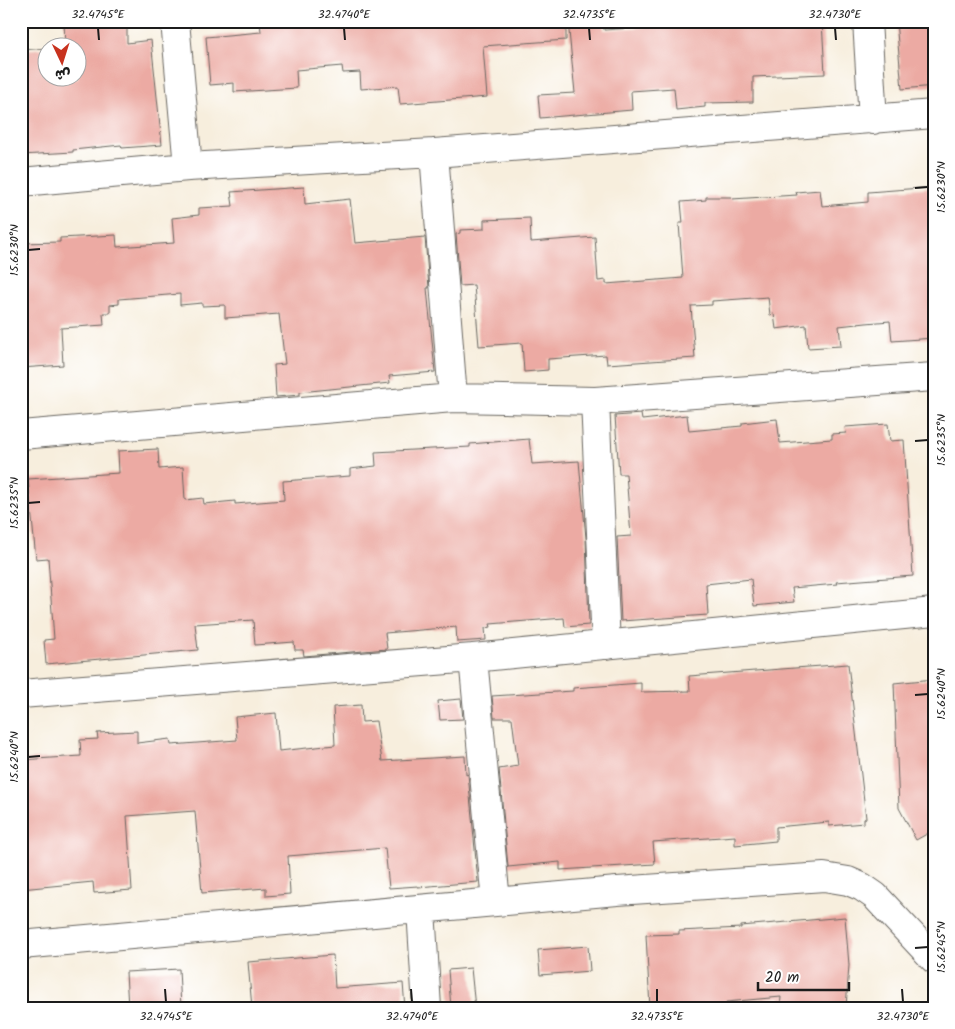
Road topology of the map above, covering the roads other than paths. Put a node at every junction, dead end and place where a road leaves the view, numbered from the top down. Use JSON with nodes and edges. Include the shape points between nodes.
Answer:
{"nodes":[{"id":1,"x":175,"y":21,"type":"edge"},
{"id":2,"x":867,"y":21,"type":"edge"},
{"id":3,"x":934,"y":114,"type":"edge"},
{"id":4,"x":873,"y":120,"type":"junction"},
{"id":5,"x":434,"y":153,"type":"junction"},
{"id":6,"x":188,"y":168,"type":"junction"},
{"id":7,"x":21,"y":182,"type":"edge"},
{"id":8,"x":934,"y":377,"type":"edge"},
{"id":9,"x":453,"y":398,"type":"junction"},
{"id":10,"x":595,"y":401,"type":"junction"},
{"id":11,"x":21,"y":435,"type":"edge"},
{"id":12,"x":934,"y":612,"type":"edge"},
{"id":13,"x":606,"y":645,"type":"junction"},
{"id":14,"x":473,"y":658,"type":"junction"},
{"id":15,"x":21,"y":694,"type":"edge"},
{"id":16,"x":496,"y":902,"type":"junction"},
{"id":17,"x":421,"y":909,"type":"junction"},
{"id":18,"x":21,"y":945,"type":"edge"},
{"id":19,"x":934,"y":959,"type":"edge"},
{"id":20,"x":427,"y":1008,"type":"edge"}],
"edges":[{"from":1,"to":6,"type":"street"},
{"from":2,"to":4,"type":"street"},
{"from":3,"to":4,"type":"street"},
{"from":4,"to":5,"type":"street"},
{"from":5,"to":6,"type":"street"},
{"from":5,"to":9,"type":"street"},
{"from":6,"to":7,"type":"street"},
{"from":8,"to":10,"type":"street"},
{"from":9,"to":10,"type":"street"},
{"from":9,"to":11,"type":"street"},
{"from":10,"to":13,"type":"street"},
{"from":12,"to":13,"type":"street"},
{"from":13,"to":14,"type":"street"},
{"from":14,"to":15,"type":"street"},
{"from":14,"to":16,"type":"street"},
{"from":16,"to":17,"type":"street"},
{"from":16,"to":19,"type":"street","via":[[824,877],[848,881],[875,896]]},
{"from":17,"to":18,"type":"street"},
{"from":17,"to":20,"type":"street"}]}
